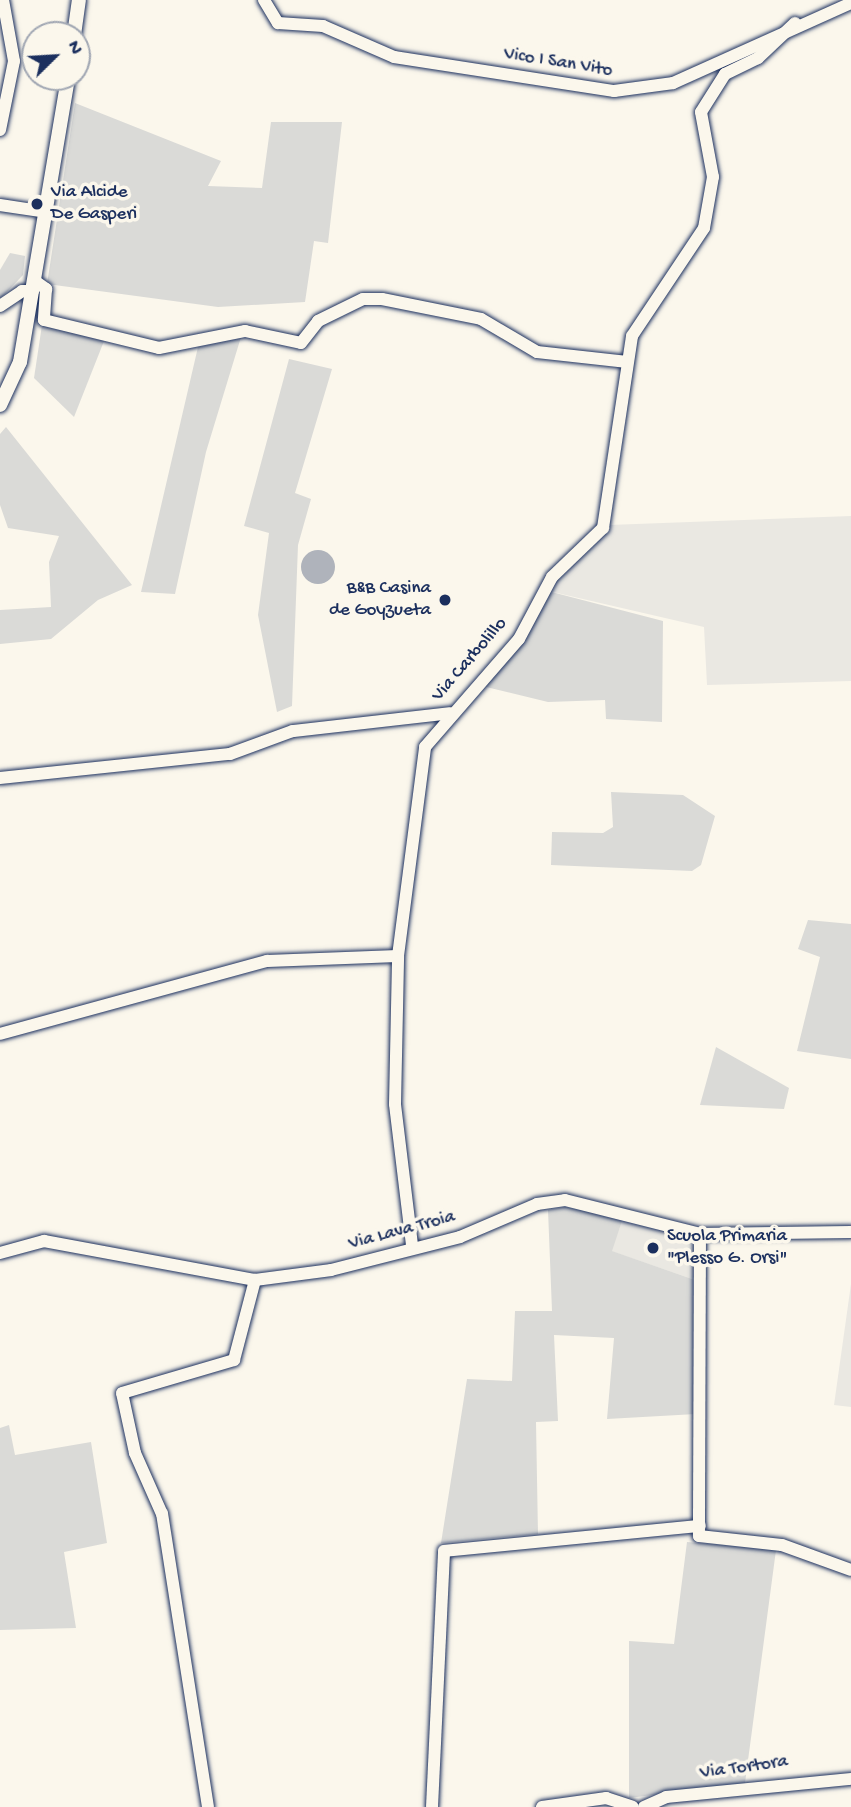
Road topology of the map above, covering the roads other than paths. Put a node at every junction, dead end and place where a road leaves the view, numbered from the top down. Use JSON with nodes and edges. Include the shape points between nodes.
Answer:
{"nodes":[{"id":1,"x":2,"y":0,"type":"edge"},
{"id":2,"x":79,"y":0,"type":"edge"},
{"id":3,"x":264,"y":0,"type":"edge"},
{"id":4,"x":851,"y":3,"type":"edge"},
{"id":5,"x":76,"y":21,"type":"edge"},
{"id":6,"x":795,"y":23,"type":"junction"},
{"id":7,"x":66,"y":91,"type":"edge"},
{"id":8,"x":0,"y":130,"type":"edge"},
{"id":9,"x":0,"y":205,"type":"edge"},
{"id":10,"x":47,"y":212,"type":"junction"},
{"id":11,"x":34,"y":286,"type":"junction"},
{"id":12,"x":0,"y":306,"type":"edge"},
{"id":13,"x":627,"y":362,"type":"junction"},
{"id":14,"x":0,"y":405,"type":"edge"},
{"id":15,"x":450,"y":713,"type":"junction"},
{"id":16,"x":0,"y":778,"type":"edge"},
{"id":17,"x":398,"y":956,"type":"junction"},
{"id":18,"x":0,"y":1034,"type":"edge"},
{"id":19,"x":851,"y":1232,"type":"edge"},
{"id":20,"x":700,"y":1234,"type":"junction"},
{"id":21,"x":412,"y":1245,"type":"junction"},
{"id":22,"x":0,"y":1252,"type":"edge"},
{"id":23,"x":255,"y":1280,"type":"junction"},
{"id":24,"x":700,"y":1526,"type":"junction"},
{"id":25,"x":851,"y":1570,"type":"edge"},
{"id":26,"x":851,"y":1779,"type":"edge"},
{"id":27,"x":208,"y":1807,"type":"edge"},
{"id":28,"x":432,"y":1807,"type":"edge"},
{"id":29,"x":542,"y":1807,"type":"edge"},
{"id":30,"x":633,"y":1807,"type":"edge"},
{"id":31,"x":644,"y":1807,"type":"edge"}],
"edges":[{"from":1,"to":8,"type":"street","via":[[14,61]]},
{"from":2,"to":5,"type":"street"},
{"from":3,"to":6,"type":"street","name":"Vico I San Vito","via":[[278,23],[323,26],[394,57],[614,92],[673,83]]},
{"from":4,"to":6,"type":"street","name":"Vico I San Vito"},
{"from":6,"to":13,"type":"street","name":"Via Carbolillo","via":[[709,91],[701,112],[713,177],[704,228],[638,324]]},
{"from":7,"to":10,"type":"street"},
{"from":9,"to":10,"type":"street"},
{"from":10,"to":11,"type":"street"},
{"from":11,"to":12,"type":"street"},
{"from":11,"to":13,"type":"street","via":[[46,289],[44,320],[159,348],[244,331],[301,343],[318,321],[363,299],[382,299],[481,318],[537,352]]},
{"from":11,"to":14,"type":"street","via":[[20,362]]},
{"from":13,"to":15,"type":"street","name":"Via Carbolillo","via":[[603,528],[552,577],[519,639]]},
{"from":15,"to":16,"type":"street","via":[[293,731],[230,754]]},
{"from":15,"to":17,"type":"street","name":"Via Carbolillo","via":[[425,747]]},
{"from":17,"to":18,"type":"street","via":[[267,961]]},
{"from":17,"to":21,"type":"street","name":"Via Carbolillo","via":[[395,1104]]},
{"from":19,"to":20,"type":"street","name":"Via Lava Troia"},
{"from":20,"to":21,"type":"street","name":"Via Lava Troia","via":[[565,1200],[537,1203],[460,1237]]},
{"from":20,"to":24,"type":"street"},
{"from":21,"to":23,"type":"street","name":"Via Lava Troia","via":[[331,1270]]},
{"from":22,"to":23,"type":"street","name":"Via Lava Troia","via":[[44,1241]]},
{"from":23,"to":27,"type":"street","via":[[234,1360],[122,1393],[135,1453],[162,1514]]},
{"from":24,"to":25,"type":"street","via":[[699,1536],[782,1545]]},
{"from":24,"to":28,"type":"street","via":[[444,1551]]},
{"from":26,"to":31,"type":"street","name":"Via Tortora","via":[[666,1797]]},
{"from":29,"to":30,"type":"street","via":[[606,1798]]}]}
